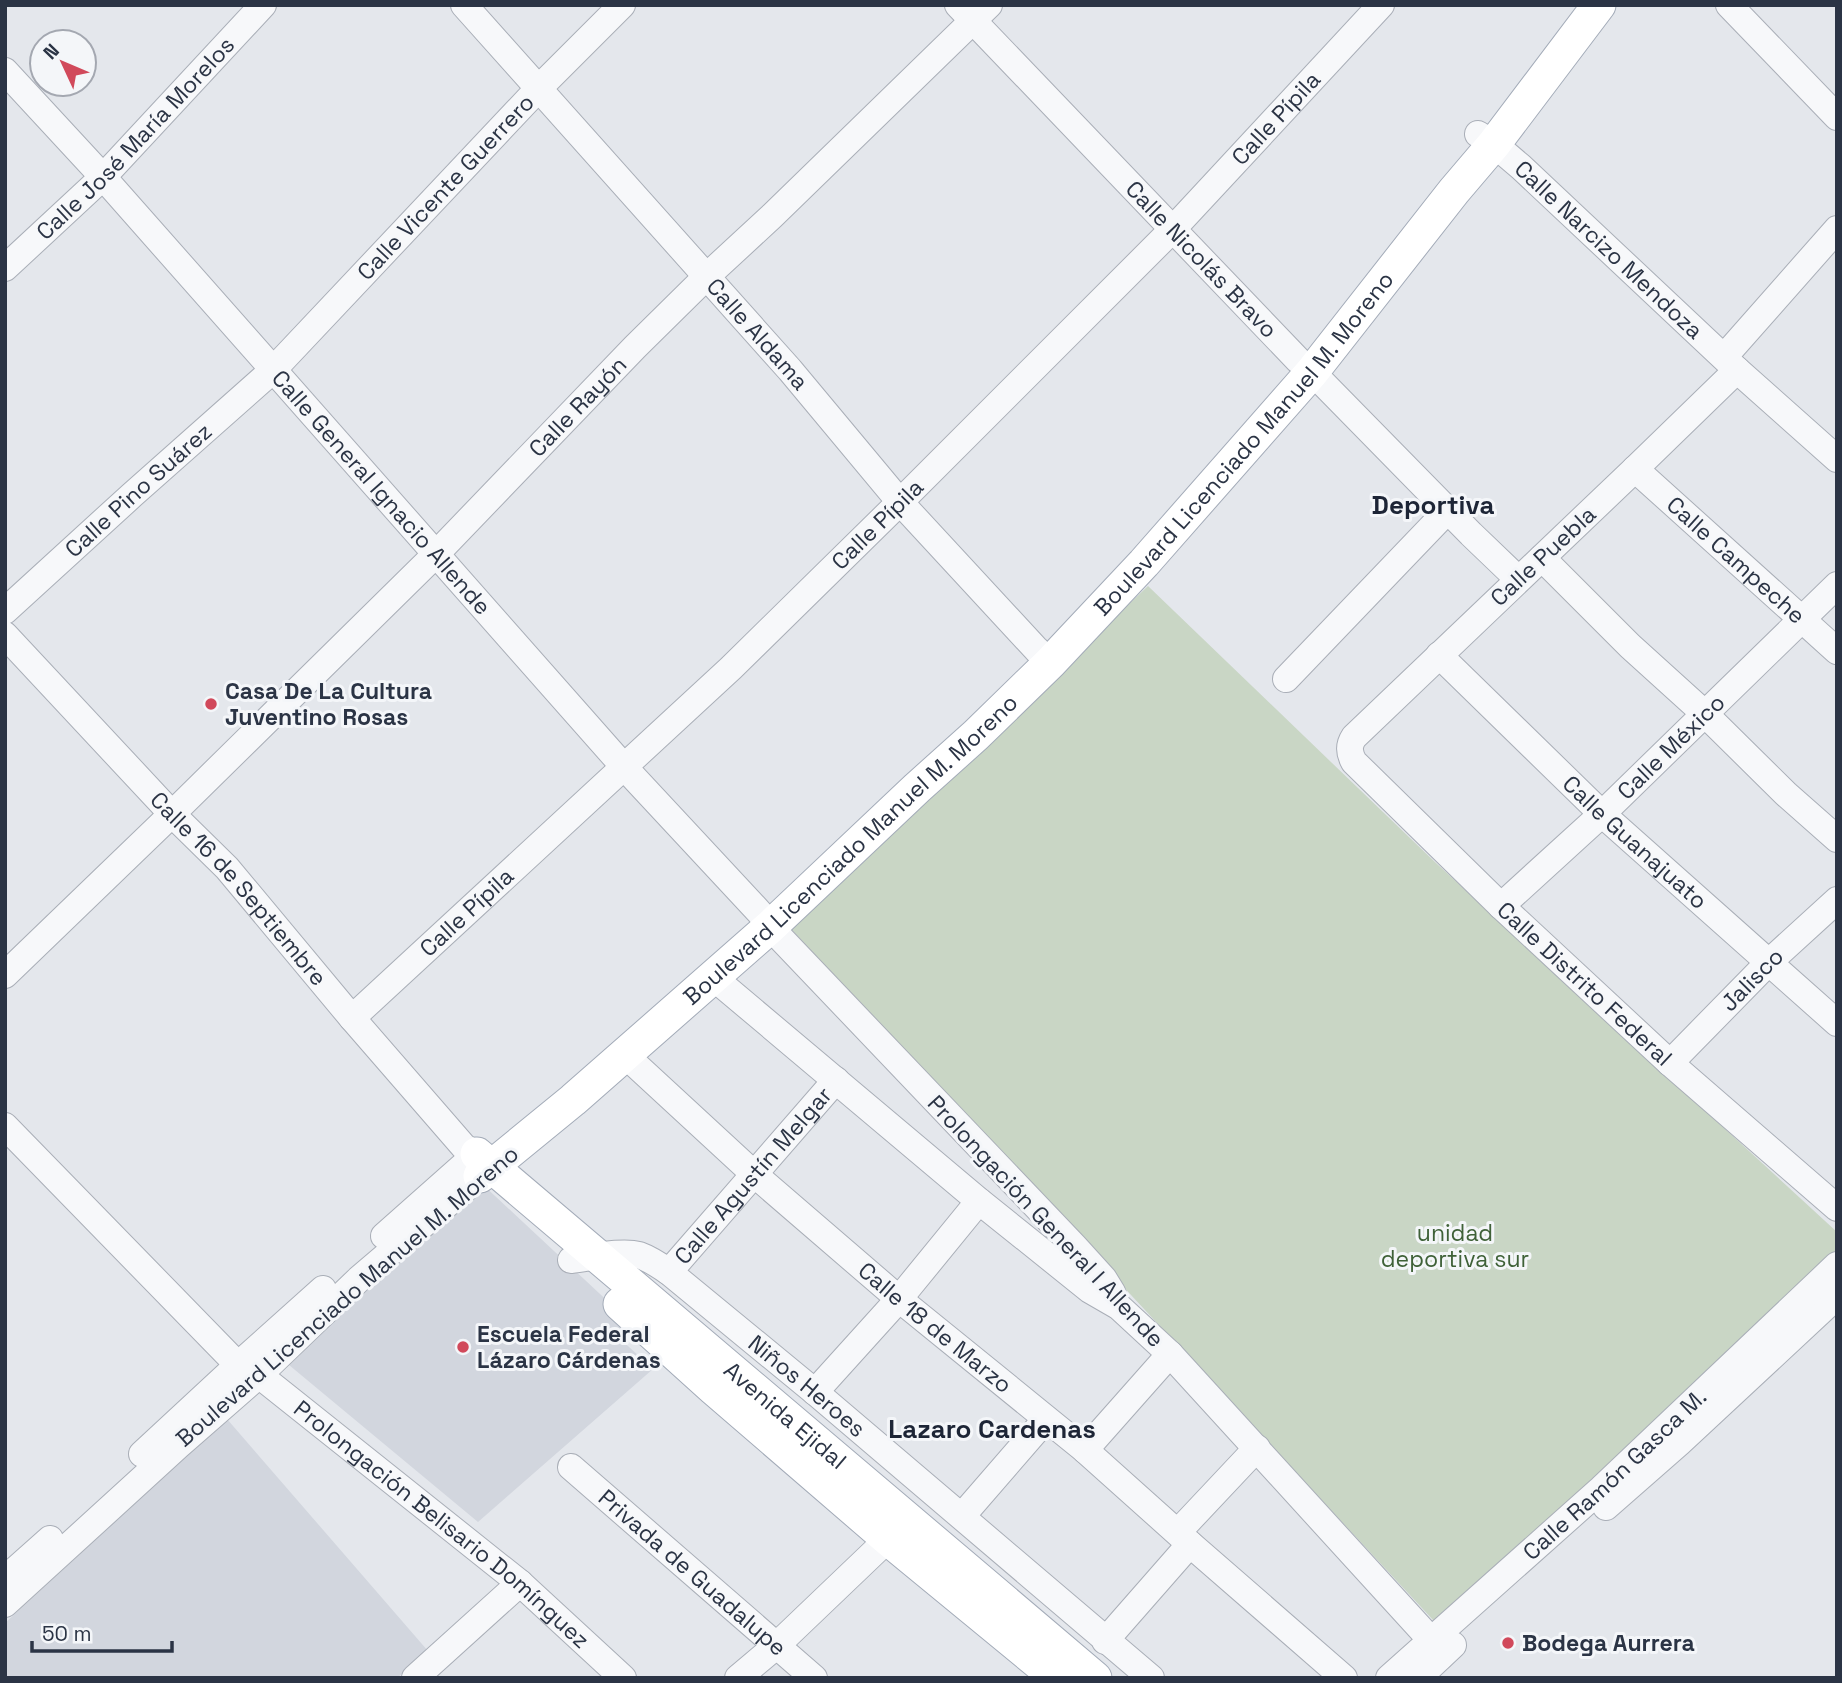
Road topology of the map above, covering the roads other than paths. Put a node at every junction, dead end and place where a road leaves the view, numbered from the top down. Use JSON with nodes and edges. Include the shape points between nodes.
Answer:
{"nodes":[{"id":1,"x":264,"y":5,"type":"edge"},
{"id":2,"x":464,"y":5,"type":"edge"},
{"id":3,"x":622,"y":5,"type":"edge"},
{"id":4,"x":1381,"y":5,"type":"edge"},
{"id":5,"x":1579,"y":5,"type":"edge"},
{"id":6,"x":1599,"y":5,"type":"edge"},
{"id":7,"x":1729,"y":5,"type":"edge"},
{"id":8,"x":973,"y":10,"type":"edge"},
{"id":9,"x":5,"y":71,"type":"edge"},
{"id":10,"x":539,"y":88,"type":"junction"},
{"id":11,"x":1837,"y":117,"type":"edge"},
{"id":12,"x":1486,"y":139,"type":"junction"},
{"id":13,"x":103,"y":177,"type":"junction"},
{"id":14,"x":1837,"y":229,"type":"edge"},
{"id":15,"x":1172,"y":230,"type":"junction"},
{"id":16,"x":5,"y":268,"type":"edge"},
{"id":17,"x":706,"y":277,"type":"junction"},
{"id":18,"x":1730,"y":364,"type":"junction"},
{"id":19,"x":1305,"y":366,"type":"junction"},
{"id":20,"x":273,"y":370,"type":"junction"},
{"id":21,"x":1837,"y":459,"type":"edge"},
{"id":22,"x":1635,"y":469,"type":"junction"},
{"id":23,"x":900,"y":502,"type":"junction"},
{"id":24,"x":1448,"y":510,"type":"junction"},
{"id":25,"x":435,"y":555,"type":"junction"},
{"id":26,"x":1542,"y":558,"type":"junction"},
{"id":27,"x":1518,"y":579,"type":"junction"},
{"id":28,"x":1837,"y":585,"type":"edge"},
{"id":29,"x":5,"y":611,"type":"edge"},
{"id":30,"x":1802,"y":618,"type":"junction"},
{"id":31,"x":5,"y":635,"type":"edge"},
{"id":32,"x":1837,"y":651,"type":"edge"},
{"id":33,"x":1439,"y":655,"type":"junction"},
{"id":34,"x":1043,"y":656,"type":"junction"},
{"id":35,"x":1286,"y":679,"type":"dead end"},
{"id":36,"x":1704,"y":713,"type":"junction"},
{"id":37,"x":1350,"y":744,"type":"joint"},
{"id":38,"x":625,"y":768,"type":"junction"},
{"id":39,"x":172,"y":814,"type":"junction"},
{"id":40,"x":1602,"y":814,"type":"junction"},
{"id":41,"x":1837,"y":839,"type":"edge"},
{"id":42,"x":1837,"y":900,"type":"edge"},
{"id":43,"x":1501,"y":906,"type":"junction"},
{"id":44,"x":765,"y":920,"type":"junction"},
{"id":45,"x":1768,"y":963,"type":"junction"},
{"id":46,"x":5,"y":975,"type":"edge"},
{"id":47,"x":714,"y":978,"type":"junction"},
{"id":48,"x":352,"y":1018,"type":"junction"},
{"id":49,"x":1837,"y":1023,"type":"edge"},
{"id":50,"x":625,"y":1055,"type":"junction"},
{"id":51,"x":1670,"y":1063,"type":"junction"},
{"id":52,"x":836,"y":1080,"type":"junction"},
{"id":53,"x":5,"y":1126,"type":"edge"},
{"id":54,"x":475,"y":1161,"type":"junction"},
{"id":55,"x":754,"y":1174,"type":"junction"},
{"id":56,"x":979,"y":1201,"type":"junction"},
{"id":57,"x":1837,"y":1208,"type":"edge"},
{"id":58,"x":584,"y":1259,"type":"junction"},
{"id":59,"x":1837,"y":1265,"type":"edge"},
{"id":60,"x":669,"y":1272,"type":"junction"},
{"id":61,"x":1837,"y":1296,"type":"edge"},
{"id":62,"x":899,"y":1299,"type":"junction"},
{"id":63,"x":1118,"y":1305,"type":"junction"},
{"id":64,"x":1783,"y":1332,"type":"junction"},
{"id":65,"x":1170,"y":1354,"type":"junction"},
{"id":66,"x":248,"y":1370,"type":"junction"},
{"id":67,"x":816,"y":1392,"type":"junction"},
{"id":68,"x":1046,"y":1419,"type":"junction"},
{"id":69,"x":171,"y":1440,"type":"junction"},
{"id":70,"x":1257,"y":1448,"type":"junction"},
{"id":71,"x":1086,"y":1450,"type":"junction"},
{"id":72,"x":571,"y":1467,"type":"dead end"},
{"id":73,"x":962,"y":1516,"type":"junction"},
{"id":74,"x":1184,"y":1538,"type":"junction"},
{"id":75,"x":888,"y":1539,"type":"junction"},
{"id":76,"x":5,"y":1579,"type":"edge"},
{"id":77,"x":520,"y":1583,"type":"junction"},
{"id":78,"x":5,"y":1604,"type":"edge"},
{"id":79,"x":1105,"y":1641,"type":"junction"},
{"id":80,"x":776,"y":1646,"type":"junction"},
{"id":81,"x":1435,"y":1649,"type":"junction"},
{"id":82,"x":415,"y":1678,"type":"edge"},
{"id":83,"x":623,"y":1678,"type":"edge"},
{"id":84,"x":738,"y":1678,"type":"edge"},
{"id":85,"x":814,"y":1678,"type":"edge"},
{"id":86,"x":1056,"y":1678,"type":"edge"},
{"id":87,"x":1095,"y":1678,"type":"edge"},
{"id":88,"x":1151,"y":1678,"type":"edge"},
{"id":89,"x":1344,"y":1678,"type":"edge"},
{"id":90,"x":1389,"y":1678,"type":"edge"},
{"id":91,"x":1418,"y":1678,"type":"edge"}],
"edges":[{"from":1,"to":13,"type":"street","name":"Calle José María Morelos"},
{"from":2,"to":10,"type":"street","name":"Calle Aldama"},
{"from":3,"to":10,"type":"street","name":"Calle Vicente Guerrero"},
{"from":4,"to":15,"type":"street","name":"Calle Pípila"},
{"from":5,"to":12,"type":"main road","name":"Boulevard Licenciado Manuel M. Moreno"},
{"from":6,"to":12,"type":"main road","name":"Boulevard Licenciado Manuel M. Moreno"},
{"from":7,"to":11,"type":"street"},
{"from":8,"to":15,"type":"street","name":"Calle Nicolás Bravo"},
{"from":8,"to":17,"type":"street","name":"Calle Rayón","via":[[772,216]]},
{"from":9,"to":13,"type":"street","name":"Calle General Ignacio Allende"},
{"from":10,"to":17,"type":"street","name":"Calle Aldama"},
{"from":10,"to":20,"type":"street","name":"Calle Vicente Guerrero"},
{"from":12,"to":18,"type":"street","name":"Calle Narcizo Mendoza"},
{"from":12,"to":19,"type":"main road","name":"Boulevard Licenciado Manuel M. Moreno"},
{"from":13,"to":16,"type":"street","name":"Calle José María Morelos"},
{"from":13,"to":20,"type":"street","name":"Calle General Ignacio Allende"},
{"from":14,"to":18,"type":"street","name":"Calle Narcizo Mendoza","via":[[1811,256]]},
{"from":15,"to":19,"type":"street","name":"Calle Nicolás Bravo"},
{"from":15,"to":23,"type":"street","name":"Calle Pípila"},
{"from":17,"to":23,"type":"street","name":"Calle Aldama"},
{"from":17,"to":25,"type":"street","name":"Calle Rayón"},
{"from":18,"to":21,"type":"street","name":"Calle Narcizo Mendoza"},
{"from":18,"to":22,"type":"street","name":"Calle Puebla"},
{"from":19,"to":24,"type":"street","name":"Calle Nicolás Bravo"},
{"from":19,"to":34,"type":"main road","name":"Boulevard Licenciado Manuel M. Moreno","via":[[1232,439],[1087,600]]},
{"from":20,"to":25,"type":"street","name":"Calle General Ignacio Allende"},
{"from":20,"to":29,"type":"street","name":"Calle Pino Suárez"},
{"from":22,"to":26,"type":"street","name":"Calle Puebla"},
{"from":22,"to":30,"type":"street","name":"Calle Campeche"},
{"from":23,"to":34,"type":"street","name":"Calle Aldama"},
{"from":23,"to":38,"type":"street","name":"Calle Pípila"},
{"from":24,"to":27,"type":"street","name":"Calle Nicolás Bravo"},
{"from":24,"to":35,"type":"street"},
{"from":25,"to":38,"type":"street","name":"Calle General Ignacio Allende"},
{"from":25,"to":39,"type":"street","name":"Calle Rayón"},
{"from":26,"to":27,"type":"street","name":"Calle Puebla"},
{"from":26,"to":36,"type":"street"},
{"from":27,"to":33,"type":"street","name":"Calle Puebla"},
{"from":28,"to":30,"type":"street","name":"Calle México"},
{"from":30,"to":32,"type":"street","name":"Calle Campeche"},
{"from":30,"to":36,"type":"street","name":"Calle México"},
{"from":31,"to":39,"type":"street","name":"Calle 16 de Septiembre"},
{"from":33,"to":37,"type":"street","name":"Calle Puebla"},
{"from":33,"to":40,"type":"street","name":"Calle Guanajuato"},
{"from":34,"to":44,"type":"main road","name":"Boulevard Licenciado Manuel M. Moreno","via":[[938,747]]},
{"from":36,"to":40,"type":"street","name":"Calle México"},
{"from":36,"to":41,"type":"street"},
{"from":37,"to":43,"type":"street","name":"Calle Distrito Federal","via":[[1354,762]]},
{"from":38,"to":44,"type":"street","name":"Calle General Ignacio Allende"},
{"from":38,"to":48,"type":"street","name":"Calle Pípila"},
{"from":39,"to":46,"type":"street","name":"Calle Rayón"},
{"from":39,"to":48,"type":"street","name":"Calle 16 de Septiembre","via":[[227,868]]},
{"from":40,"to":43,"type":"street","name":"Calle México"},
{"from":40,"to":45,"type":"street","name":"Calle Guanajuato"},
{"from":42,"to":45,"type":"street","name":"Jalisco"},
{"from":43,"to":51,"type":"street","name":"Calle Distrito Federal"},
{"from":44,"to":47,"type":"main road","name":"Boulevard Licenciado Manuel M. Moreno"},
{"from":44,"to":54,"type":"main road","name":"Boulevard Licenciado Manuel M. Moreno"},
{"from":44,"to":63,"type":"street","name":"Prolongación General I Allende","via":[[1075,1247],[1104,1279]]},
{"from":45,"to":49,"type":"street","name":"Calle Guanajuato"},
{"from":45,"to":51,"type":"street","name":"Jalisco"},
{"from":47,"to":50,"type":"main road","name":"Boulevard Licenciado Manuel M. Moreno"},
{"from":47,"to":52,"type":"street"},
{"from":48,"to":54,"type":"street","name":"Calle 16 de Septiembre"},
{"from":50,"to":54,"type":"main road","name":"Boulevard Licenciado Manuel M. Moreno"},
{"from":50,"to":55,"type":"street","name":"Calle 18 de Marzo"},
{"from":51,"to":57,"type":"street","name":"Calle Distrito Federal"},
{"from":52,"to":55,"type":"street","name":"Calle Agustín Melgar"},
{"from":52,"to":56,"type":"street"},
{"from":53,"to":66,"type":"street","name":"Prolongación Belisario Domínguez"},
{"from":54,"to":58,"type":"main road","name":"Avenida Ejidal"},
{"from":54,"to":66,"type":"street","name":"Boulevard Licenciado Manuel M. Moreno"},
{"from":55,"to":60,"type":"street","name":"Calle Agustín Melgar"},
{"from":55,"to":62,"type":"street","name":"Calle 18 de Marzo"},
{"from":56,"to":62,"type":"street"},
{"from":56,"to":63,"type":"street","via":[[1090,1290]]},
{"from":58,"to":60,"type":"street","name":"Niños Heroes","via":[[636,1254]]},
{"from":58,"to":75,"type":"main road","name":"Avenida Ejidal","via":[[713,1388]]},
{"from":58,"to":87,"type":"main road","name":"Avenida Ejidal"},
{"from":59,"to":64,"type":"street","name":"Calle Ramón Gasca M."},
{"from":60,"to":67,"type":"street","name":"Niños Heroes"},
{"from":61,"to":64,"type":"street","name":"Calle Ramón Gasca M."},
{"from":62,"to":67,"type":"street"},
{"from":62,"to":68,"type":"street","name":"Calle 18 de Marzo"},
{"from":63,"to":65,"type":"street","name":"Prolongación General I Allende"},
{"from":64,"to":81,"type":"street","name":"Calle Ramón Gasca M.","via":[[1679,1443],[1606,1496]]},
{"from":65,"to":70,"type":"street","name":"Prolongación General I Allende"},
{"from":65,"to":71,"type":"street"},
{"from":66,"to":69,"type":"street","name":"Boulevard Licenciado Manuel M. Moreno"},
{"from":66,"to":77,"type":"street","name":"Prolongación Belisario Domínguez"},
{"from":67,"to":73,"type":"street","name":"Niños Heroes"},
{"from":68,"to":71,"type":"street","name":"Calle 18 de Marzo"},
{"from":68,"to":73,"type":"street"},
{"from":69,"to":76,"type":"street","name":"Boulevard Licenciado Manuel M. Moreno"},
{"from":69,"to":78,"type":"street","name":"Boulevard Licenciado Manuel M. Moreno"},
{"from":70,"to":74,"type":"street"},
{"from":70,"to":81,"type":"street","name":"Prolongación General I Allende"},
{"from":71,"to":74,"type":"street","name":"Calle 18 de Marzo"},
{"from":72,"to":80,"type":"street","name":"Privada de Guadalupe"},
{"from":73,"to":79,"type":"street","name":"Niños Heroes"},
{"from":74,"to":79,"type":"street"},
{"from":74,"to":89,"type":"street","name":"Calle 18 de Marzo"},
{"from":75,"to":80,"type":"street"},
{"from":75,"to":86,"type":"main road","name":"Avenida Ejidal"},
{"from":77,"to":82,"type":"street"},
{"from":77,"to":83,"type":"street","name":"Prolongación Belisario Domínguez"},
{"from":79,"to":88,"type":"street","name":"Niños Heroes"},
{"from":80,"to":84,"type":"street"},
{"from":80,"to":85,"type":"street","name":"Privada de Guadalupe"},
{"from":81,"to":90,"type":"street","name":"Calle Ramón Gasca M."},
{"from":81,"to":91,"type":"street","name":"Calle Ramón Gasca M."}]}
